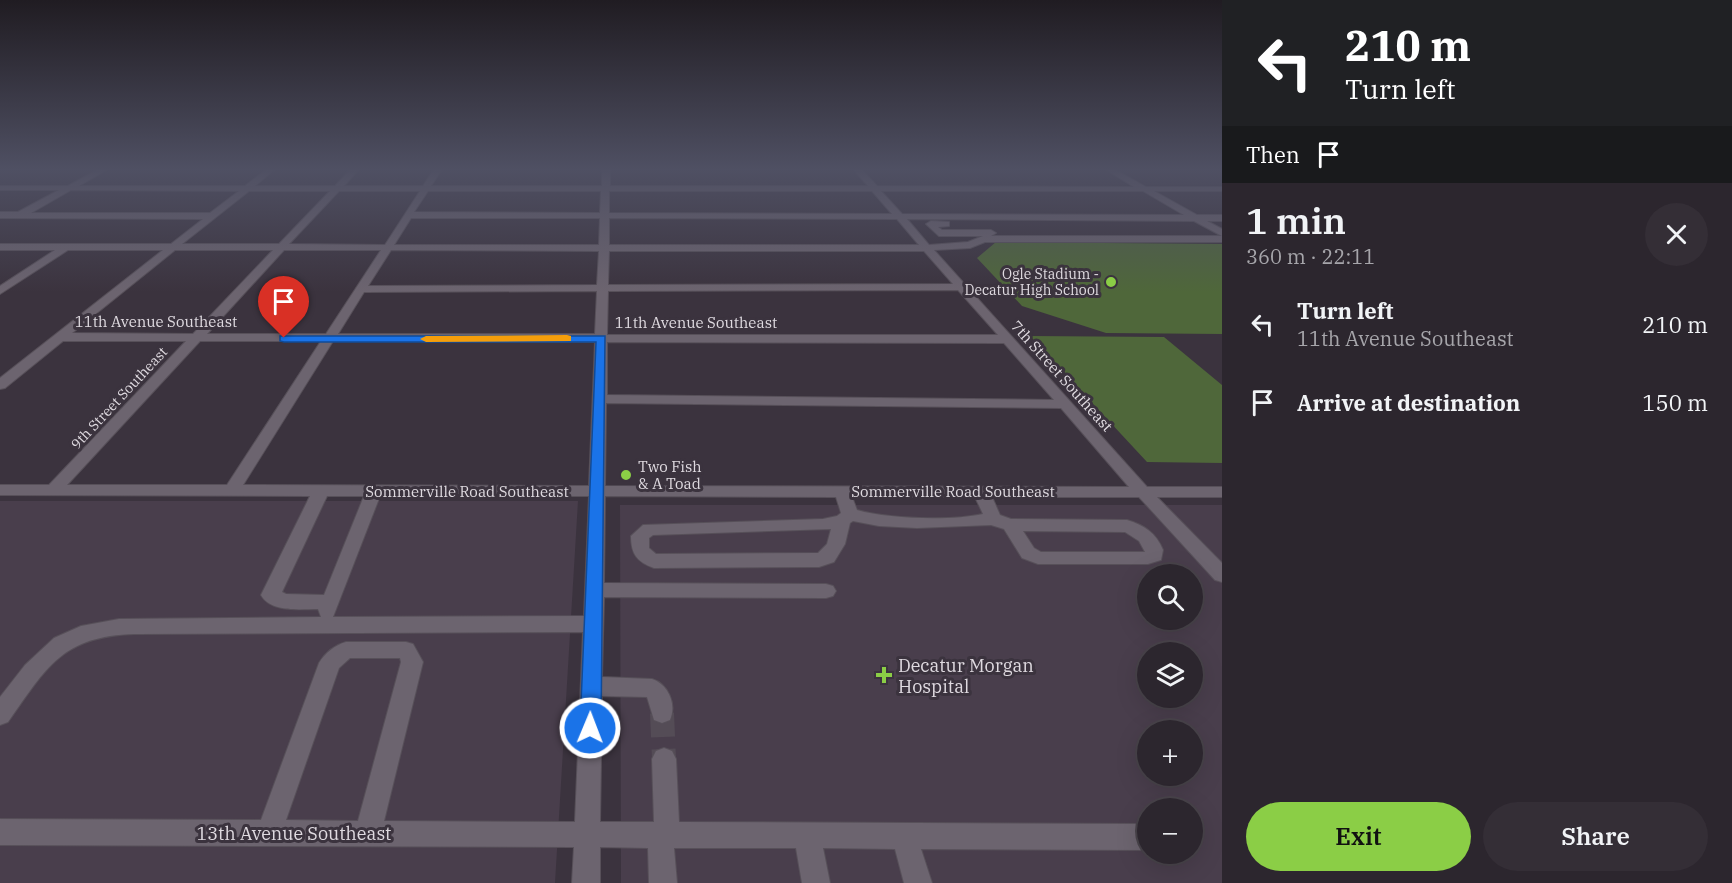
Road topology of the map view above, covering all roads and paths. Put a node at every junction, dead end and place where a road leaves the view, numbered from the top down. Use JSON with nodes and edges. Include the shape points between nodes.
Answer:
{"nodes":[{"id":1,"x":29,"y":210,"type":"edge"},
{"id":2,"x":218,"y":210,"type":"edge"},
{"id":3,"x":315,"y":210,"type":"edge"},
{"id":4,"x":412,"y":210,"type":"edge"},
{"id":5,"x":605,"y":210,"type":"edge"},
{"id":6,"x":892,"y":210,"type":"edge"},
{"id":7,"x":1181,"y":210,"type":"edge"},
{"id":8,"x":0,"y":215,"type":"edge"},
{"id":9,"x":409,"y":215,"type":"junction"},
{"id":10,"x":18,"y":216,"type":"junction"},
{"id":11,"x":210,"y":216,"type":"junction"},
{"id":12,"x":605,"y":216,"type":"junction"},
{"id":13,"x":897,"y":216,"type":"junction"},
{"id":14,"x":1194,"y":218,"type":"junction"},
{"id":15,"x":1222,"y":218,"type":"edge"},
{"id":16,"x":1206,"y":224,"type":"junction"},
{"id":17,"x":1222,"y":224,"type":"edge"},
{"id":18,"x":0,"y":226,"type":"edge"},
{"id":19,"x":939,"y":233,"type":"junction"},
{"id":20,"x":1222,"y":233,"type":"edge"},
{"id":21,"x":1222,"y":239,"type":"edge"},
{"id":22,"x":953,"y":246,"type":"junction"},
{"id":23,"x":0,"y":248,"type":"edge"},
{"id":24,"x":65,"y":248,"type":"junction"},
{"id":25,"x":169,"y":248,"type":"junction"},
{"id":26,"x":387,"y":248,"type":"junction"},
{"id":27,"x":604,"y":248,"type":"junction"},
{"id":28,"x":926,"y":248,"type":"junction"},
{"id":29,"x":279,"y":249,"type":"junction"},
{"id":30,"x":961,"y":287,"type":"junction"},
{"id":31,"x":1,"y":289,"type":"edge"},
{"id":32,"x":361,"y":289,"type":"junction"},
{"id":33,"x":603,"y":289,"type":"junction"},
{"id":34,"x":60,"y":337,"type":"junction"},
{"id":35,"x":329,"y":338,"type":"junction"},
{"id":36,"x":601,"y":338,"type":"junction"},
{"id":37,"x":195,"y":339,"type":"junction"},
{"id":38,"x":1008,"y":339,"type":"junction"},
{"id":39,"x":0,"y":385,"type":"edge"},
{"id":40,"x":600,"y":399,"type":"junction"},
{"id":41,"x":1066,"y":404,"type":"junction"},
{"id":42,"x":0,"y":490,"type":"edge"},
{"id":43,"x":53,"y":490,"type":"junction"},
{"id":44,"x":231,"y":491,"type":"junction"},
{"id":45,"x":321,"y":491,"type":"junction"},
{"id":46,"x":374,"y":491,"type":"junction"},
{"id":47,"x":597,"y":491,"type":"junction"},
{"id":48,"x":842,"y":491,"type":"junction"},
{"id":49,"x":981,"y":491,"type":"junction"},
{"id":50,"x":1143,"y":492,"type":"junction"},
{"id":51,"x":1222,"y":492,"type":"edge"},
{"id":52,"x":846,"y":518,"type":"junction"},
{"id":53,"x":990,"y":518,"type":"junction"},
{"id":54,"x":1010,"y":525,"type":"junction"},
{"id":55,"x":1222,"y":575,"type":"edge"},
{"id":56,"x":594,"y":590,"type":"junction"},
{"id":57,"x":826,"y":591,"type":"dead end"},
{"id":58,"x":330,"y":602,"type":"junction"},
{"id":59,"x":322,"y":624,"type":"junction"},
{"id":60,"x":593,"y":624,"type":"junction"},
{"id":61,"x":591,"y":686,"type":"junction"},
{"id":62,"x":662,"y":712,"type":"tunnel mouth"},
{"id":63,"x":0,"y":715,"type":"edge"},
{"id":64,"x":664,"y":759,"type":"tunnel mouth"},
{"id":65,"x":0,"y":832,"type":"edge"},
{"id":66,"x":269,"y":833,"type":"junction"},
{"id":67,"x":369,"y":833,"type":"junction"},
{"id":68,"x":587,"y":834,"type":"junction"},
{"id":69,"x":663,"y":834,"type":"junction"},
{"id":70,"x":807,"y":835,"type":"junction"},
{"id":71,"x":904,"y":836,"type":"junction"},
{"id":72,"x":1137,"y":837,"type":"edge"},
{"id":73,"x":586,"y":883,"type":"edge"},
{"id":74,"x":663,"y":883,"type":"edge"},
{"id":75,"x":816,"y":883,"type":"edge"},
{"id":76,"x":918,"y":883,"type":"edge"}],
"edges":[{"from":1,"to":10,"type":"street"},
{"from":2,"to":11,"type":"street"},
{"from":3,"to":29,"type":"street","name":"9th Street Southeast"},
{"from":4,"to":9,"type":"street"},
{"from":5,"to":12,"type":"street"},
{"from":6,"to":13,"type":"street","name":"7th Street Southeast"},
{"from":7,"to":14,"type":"street"},
{"from":8,"to":10,"type":"street"},
{"from":9,"to":12,"type":"street"},
{"from":9,"to":26,"type":"street"},
{"from":10,"to":11,"type":"street"},
{"from":10,"to":18,"type":"street"},
{"from":11,"to":25,"type":"street"},
{"from":12,"to":13,"type":"street"},
{"from":12,"to":27,"type":"street"},
{"from":13,"to":14,"type":"street"},
{"from":13,"to":28,"type":"street","name":"7th Street Southeast"},
{"from":14,"to":15,"type":"street"},
{"from":14,"to":16,"type":"street"},
{"from":16,"to":17,"type":"street"},
{"from":16,"to":19,"type":"street","via":[[931,224]]},
{"from":16,"to":20,"type":"street"},
{"from":19,"to":20,"type":"street"},
{"from":19,"to":22,"type":"street"},
{"from":21,"to":22,"type":"street","via":[[983,239]]},
{"from":22,"to":28,"type":"street"},
{"from":23,"to":24,"type":"street"},
{"from":24,"to":25,"type":"street"},
{"from":24,"to":31,"type":"street"},
{"from":25,"to":29,"type":"street"},
{"from":25,"to":34,"type":"street"},
{"from":26,"to":27,"type":"street"},
{"from":26,"to":29,"type":"street"},
{"from":26,"to":32,"type":"street"},
{"from":27,"to":28,"type":"street"},
{"from":27,"to":33,"type":"street"},
{"from":28,"to":30,"type":"street","name":"7th Street Southeast"},
{"from":29,"to":37,"type":"street","name":"9th Street Southeast"},
{"from":30,"to":33,"type":"street"},
{"from":30,"to":38,"type":"street","name":"7th Street Southeast"},
{"from":32,"to":33,"type":"street"},
{"from":32,"to":35,"type":"street"},
{"from":33,"to":36,"type":"street"},
{"from":34,"to":37,"type":"street","name":"11th Avenue Southeast"},
{"from":34,"to":39,"type":"street"},
{"from":35,"to":36,"type":"street","name":"11th Avenue Southeast"},
{"from":35,"to":37,"type":"street","name":"11th Avenue Southeast"},
{"from":35,"to":44,"type":"street"},
{"from":36,"to":38,"type":"street","name":"11th Avenue Southeast"},
{"from":36,"to":40,"type":"street"},
{"from":37,"to":43,"type":"street","name":"9th Street Southeast"},
{"from":38,"to":41,"type":"street","name":"7th Street Southeast"},
{"from":40,"to":41,"type":"street"},
{"from":40,"to":47,"type":"street"},
{"from":41,"to":50,"type":"street","name":"7th Street Southeast"},
{"from":42,"to":43,"type":"street","name":"Sommerville Road Southeast"},
{"from":43,"to":44,"type":"street","name":"Sommerville Road Southeast"},
{"from":44,"to":45,"type":"street","name":"Sommerville Road Southeast"},
{"from":45,"to":46,"type":"street","name":"Sommerville Road Southeast"},
{"from":45,"to":58,"type":"street","via":[[271,595],[283,601]]},
{"from":46,"to":47,"type":"street","name":"Sommerville Road Southeast"},
{"from":46,"to":58,"type":"street"},
{"from":47,"to":48,"type":"street","name":"Sommerville Road Southeast"},
{"from":47,"to":56,"type":"street"},
{"from":48,"to":49,"type":"street","name":"Sommerville Road Southeast"},
{"from":48,"to":52,"type":"street"},
{"from":49,"to":50,"type":"street","name":"Sommerville Road Southeast"},
{"from":49,"to":53,"type":"street","via":[[992,510]]},
{"from":50,"to":51,"type":"street","name":"Sommerville Road Southeast"},
{"from":50,"to":55,"type":"street","name":"7th Street Southeast"},
{"from":52,"to":52,"type":"street","via":[[823,525],[649,529],[640,536],[639,550],[654,561],[819,560],[828,557]]},
{"from":52,"to":53,"type":"street"},
{"from":53,"to":54,"type":"street"},
{"from":54,"to":54,"type":"street","via":[[1028,553],[1038,558],[1155,555],[1149,540],[1127,526]]},
{"from":56,"to":57,"type":"street"},
{"from":56,"to":60,"type":"street"},
{"from":58,"to":59,"type":"street"},
{"from":59,"to":60,"type":"street"},
{"from":59,"to":63,"type":"street","via":[[105,627],[74,637],[45,654]]},
{"from":60,"to":61,"type":"street"},
{"from":61,"to":62,"type":"street","via":[[652,688],[659,695]]},
{"from":61,"to":68,"type":"street"},
{"from":64,"to":69,"type":"street"},
{"from":65,"to":66,"type":"street","name":"13th Avenue Southeast"},
{"from":66,"to":67,"type":"street","name":"13th Avenue Southeast"},
{"from":66,"to":67,"type":"street","via":[[330,663],[346,650],[405,650],[412,662]]},
{"from":67,"to":68,"type":"street","name":"13th Avenue Southeast"},
{"from":68,"to":69,"type":"street","name":"13th Avenue Southeast"},
{"from":68,"to":73,"type":"street"},
{"from":69,"to":70,"type":"street","name":"13th Avenue Southeast"},
{"from":69,"to":74,"type":"street"},
{"from":70,"to":71,"type":"street","name":"13th Avenue Southeast"},
{"from":70,"to":75,"type":"street"},
{"from":71,"to":72,"type":"street","name":"13th Avenue Southeast"},
{"from":71,"to":76,"type":"street"}]}
